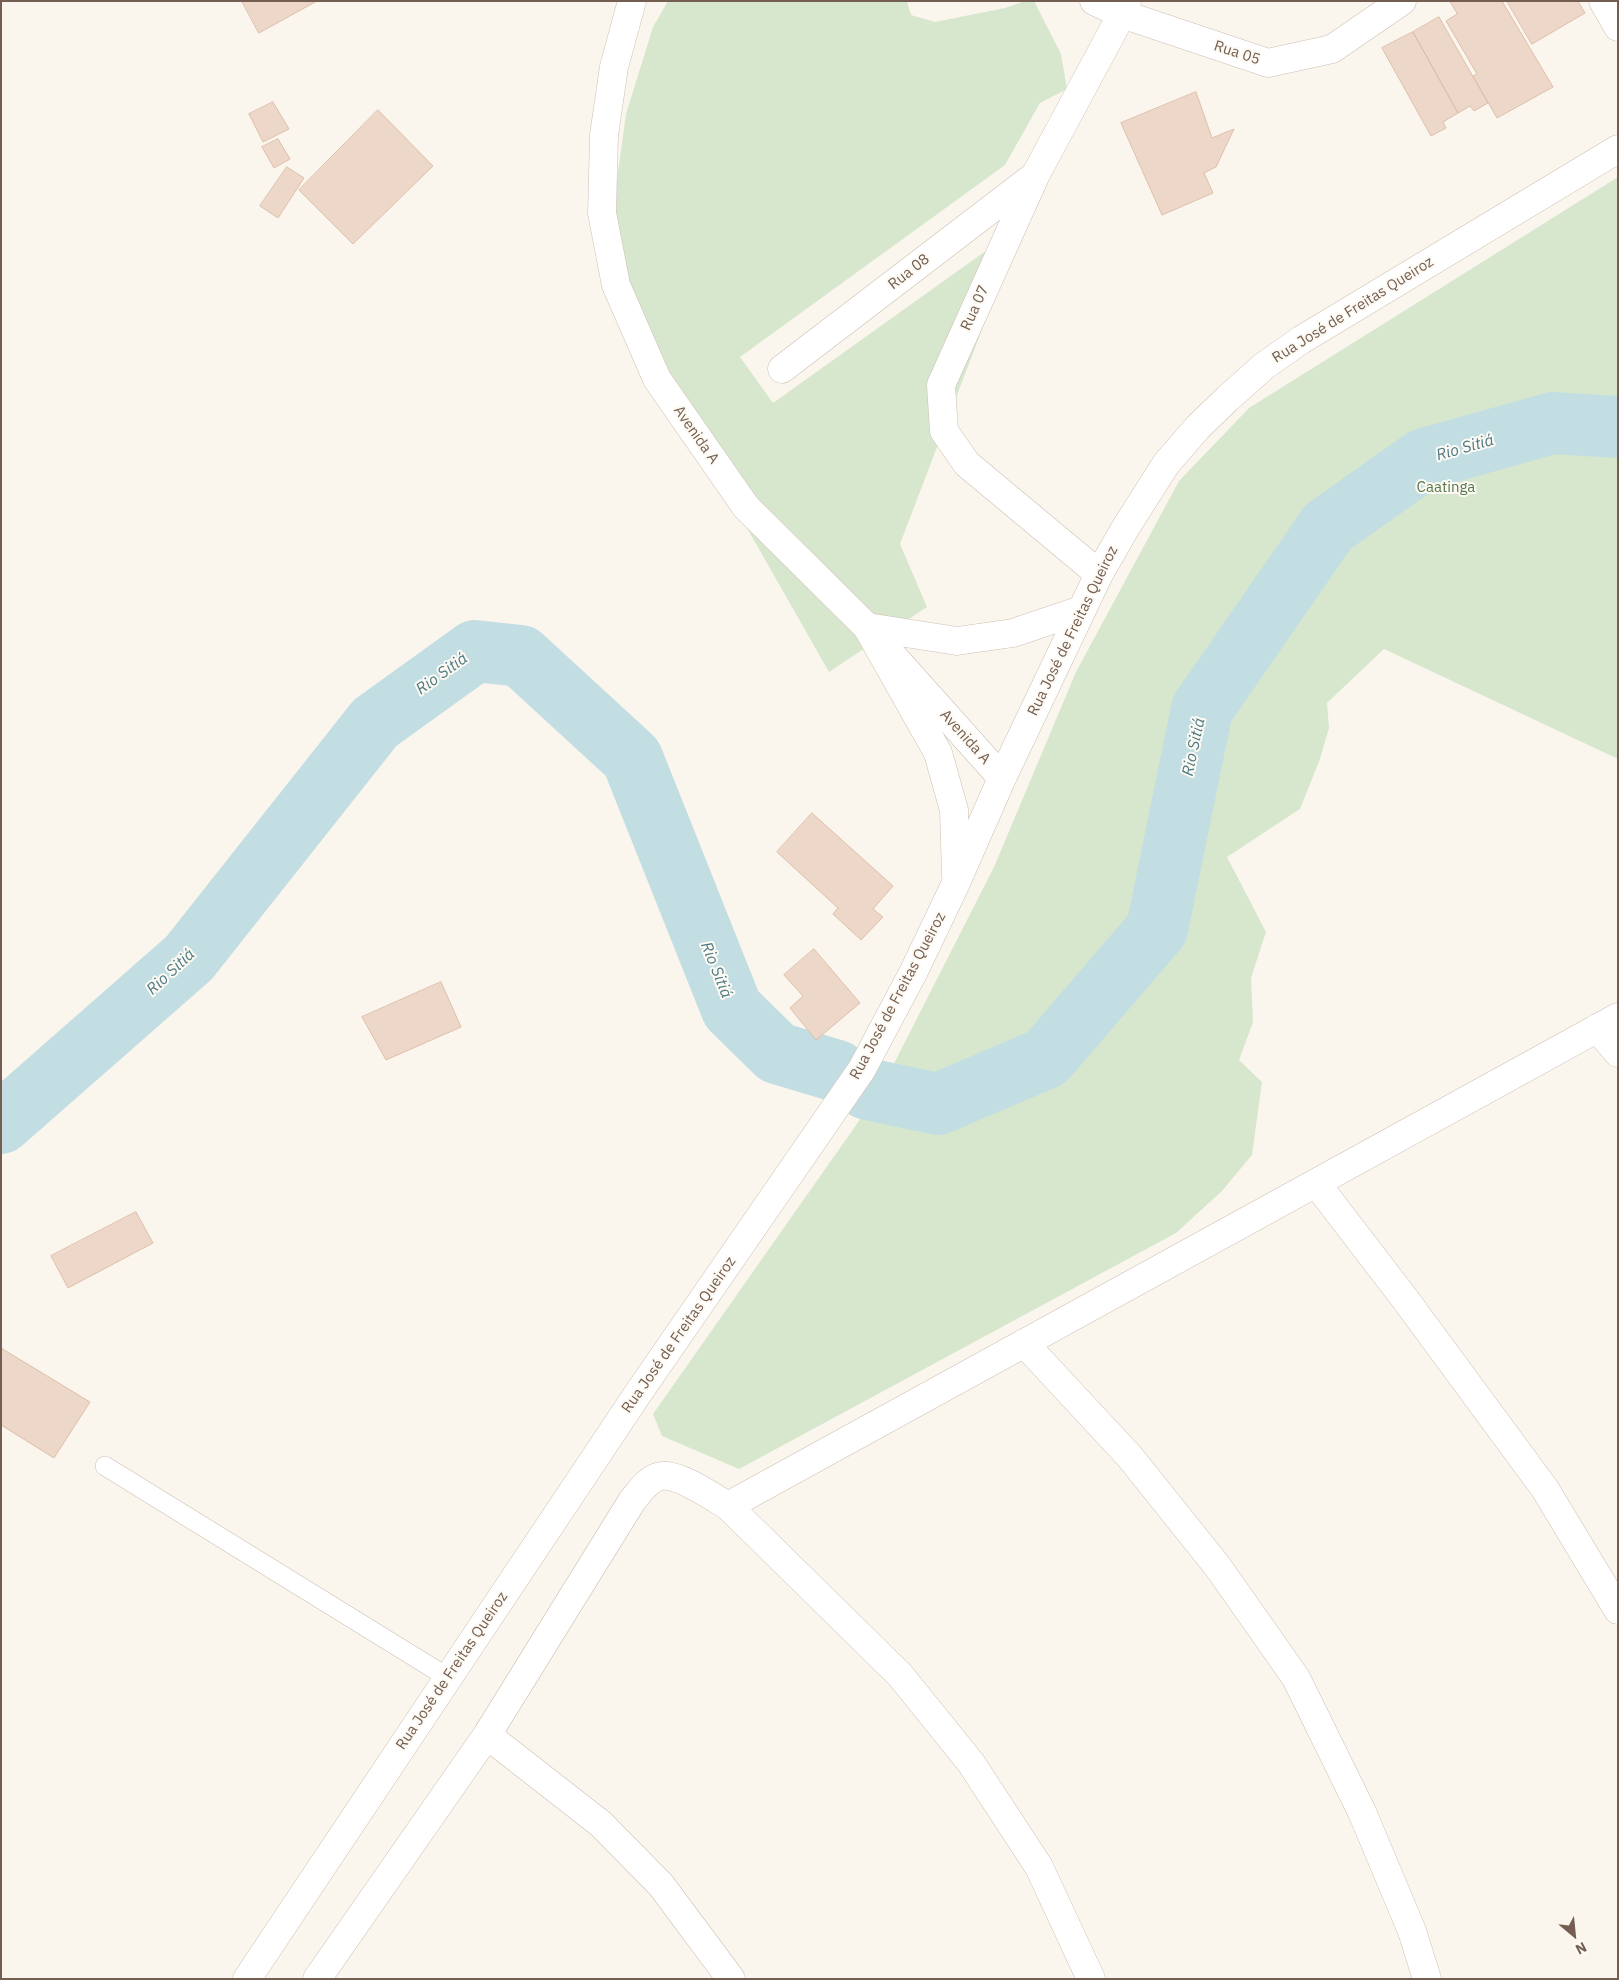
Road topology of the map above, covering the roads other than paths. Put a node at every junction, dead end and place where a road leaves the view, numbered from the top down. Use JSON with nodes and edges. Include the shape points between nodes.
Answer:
{"nodes":[{"id":1,"x":632,"y":1,"type":"edge"},
{"id":2,"x":1094,"y":1,"type":"edge"},
{"id":3,"x":1402,"y":1,"type":"edge"},
{"id":4,"x":1603,"y":1,"type":"edge"},
{"id":5,"x":1124,"y":8,"type":"edge"},
{"id":6,"x":1618,"y":27,"type":"edge"},
{"id":7,"x":1618,"y":149,"type":"edge"},
{"id":8,"x":1036,"y":174,"type":"junction"},
{"id":9,"x":782,"y":370,"type":"dead end"},
{"id":10,"x":1099,"y":574,"type":"junction"},
{"id":11,"x":1081,"y":610,"type":"junction"},
{"id":12,"x":867,"y":627,"type":"junction"},
{"id":13,"x":1002,"y":778,"type":"junction"},
{"id":14,"x":956,"y":883,"type":"junction"},
{"id":15,"x":1608,"y":1022,"type":"edge"},
{"id":16,"x":1618,"y":1054,"type":"edge"},
{"id":17,"x":1316,"y":1183,"type":"junction"},
{"id":18,"x":1024,"y":1343,"type":"junction"},
{"id":19,"x":105,"y":1466,"type":"dead end"},
{"id":20,"x":728,"y":1506,"type":"junction"},
{"id":21,"x":1618,"y":1610,"type":"edge"},
{"id":22,"x":447,"y":1676,"type":"junction"},
{"id":23,"x":487,"y":1736,"type":"junction"},
{"id":24,"x":246,"y":1979,"type":"edge"},
{"id":25,"x":317,"y":1979,"type":"edge"},
{"id":26,"x":731,"y":1979,"type":"edge"},
{"id":27,"x":1091,"y":1979,"type":"edge"},
{"id":28,"x":1427,"y":1979,"type":"edge"}],
"edges":[{"from":1,"to":12,"type":"street","name":"Avenida A","via":[[614,67],[604,135],[602,213],[616,286],[657,379],[746,507]]},
{"from":2,"to":5,"type":"street","name":"Rua 05"},
{"from":3,"to":5,"type":"street","name":"Rua 05","via":[[1332,49],[1268,63]]},
{"from":4,"to":6,"type":"street"},
{"from":5,"to":8,"type":"street","name":"Rua 07"},
{"from":7,"to":10,"type":"street","name":"Rua José de Freitas Queiroz","via":[[1301,340],[1264,366],[1198,427],[1166,464]]},
{"from":8,"to":9,"type":"street","name":"Rua 08"},
{"from":8,"to":10,"type":"street","name":"Rua 07","via":[[941,385],[944,431],[967,464]]},
{"from":10,"to":11,"type":"street","name":"Rua José de Freitas Queiroz"},
{"from":11,"to":12,"type":"street","via":[[1013,633],[957,641]]},
{"from":11,"to":13,"type":"street","name":"Rua José de Freitas Queiroz"},
{"from":12,"to":13,"type":"street","name":"Avenida A"},
{"from":12,"to":14,"type":"street","via":[[938,753],[954,810]]},
{"from":13,"to":14,"type":"street","name":"Rua José de Freitas Queiroz"},
{"from":14,"to":22,"type":"street","name":"Rua José de Freitas Queiroz","via":[[862,1069]]},
{"from":15,"to":16,"type":"street"},
{"from":15,"to":17,"type":"street"},
{"from":17,"to":18,"type":"street"},
{"from":17,"to":21,"type":"street","via":[[1545,1489]]},
{"from":18,"to":20,"type":"street"},
{"from":18,"to":28,"type":"street","via":[[1130,1457],[1218,1567],[1296,1678],[1362,1812],[1412,1931]]},
{"from":19,"to":22,"type":"lane"},
{"from":20,"to":23,"type":"street","via":[[674,1477],[660,1476],[648,1483],[632,1502]]},
{"from":20,"to":27,"type":"street","via":[[900,1675],[971,1763],[1039,1868]]},
{"from":22,"to":24,"type":"street","name":"Rua José de Freitas Queiroz"},
{"from":23,"to":25,"type":"street"},
{"from":23,"to":26,"type":"street","via":[[601,1824],[661,1885]]}]}
